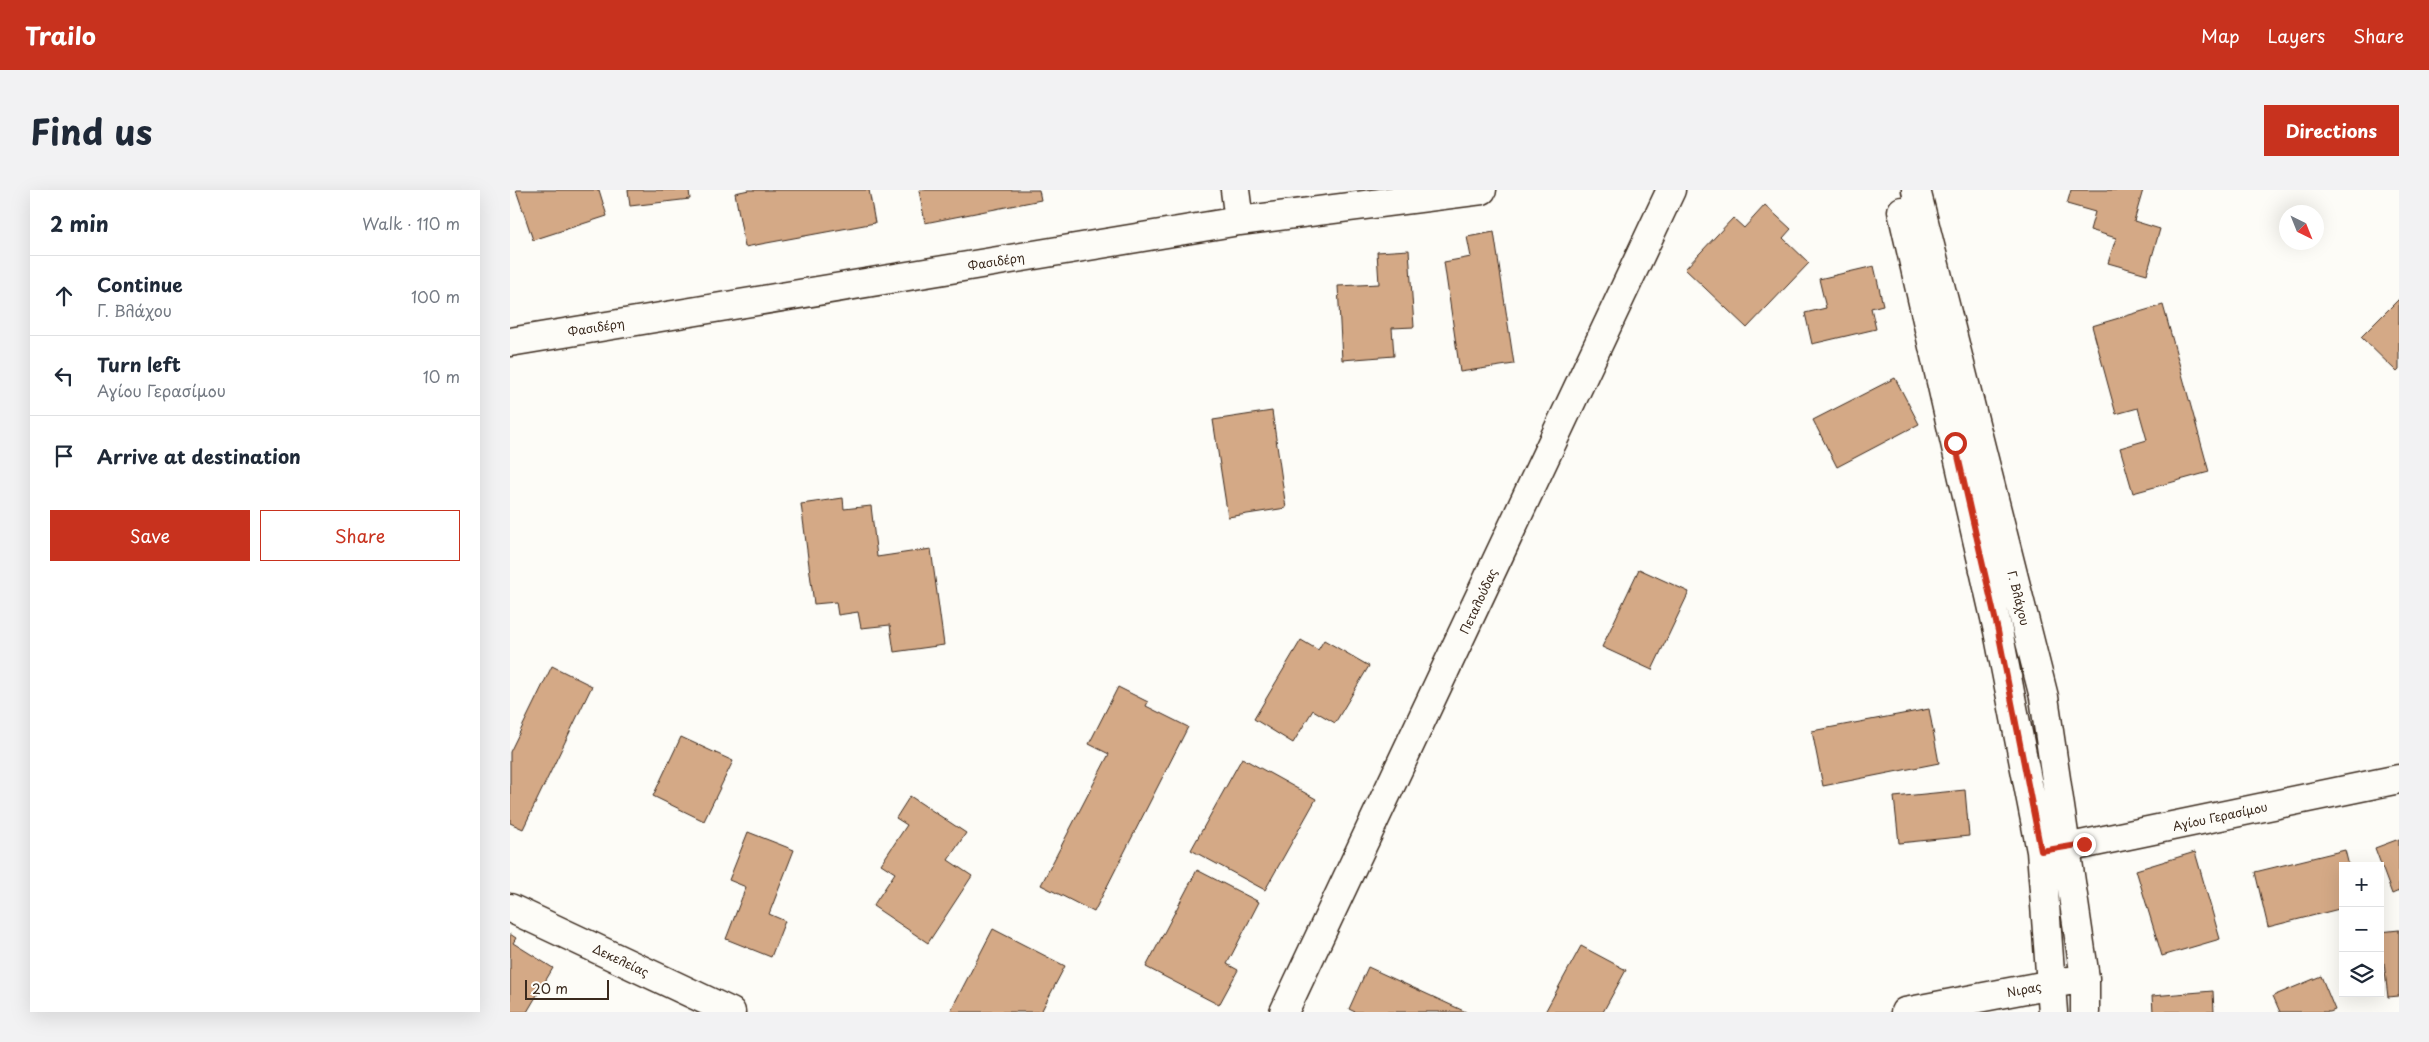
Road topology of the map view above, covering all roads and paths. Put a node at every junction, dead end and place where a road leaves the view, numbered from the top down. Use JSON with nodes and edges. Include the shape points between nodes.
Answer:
{"nodes":[{"id":1,"x":1235,"y":190,"type":"edge"},
{"id":2,"x":1482,"y":190,"type":"edge"},
{"id":3,"x":1671,"y":190,"type":"edge"},
{"id":4,"x":1898,"y":190,"type":"edge"},
{"id":5,"x":1916,"y":190,"type":"edge"},
{"id":6,"x":1239,"y":221,"type":"junction"},
{"id":7,"x":510,"y":342,"type":"edge"},
{"id":8,"x":2399,"y":778,"type":"edge"},
{"id":9,"x":2053,"y":850,"type":"junction"},
{"id":10,"x":510,"y":908,"type":"edge"},
{"id":11,"x":2085,"y":978,"type":"junction"},
{"id":12,"x":2052,"y":984,"type":"junction"},
{"id":13,"x":731,"y":1012,"type":"edge"},
{"id":14,"x":1284,"y":1012,"type":"edge"},
{"id":15,"x":1905,"y":1012,"type":"edge"},
{"id":16,"x":2053,"y":1012,"type":"edge"},
{"id":17,"x":2085,"y":1012,"type":"edge"}],
"edges":[{"from":1,"to":6,"type":"street"},
{"from":2,"to":6,"type":"street","name":"Φασιδέρη"},
{"from":3,"to":14,"type":"street","name":"Πεταλούδας"},
{"from":4,"to":9,"type":"street","name":"Γ. Βλάχου","via":[[1998,631]]},
{"from":5,"to":9,"type":"street","name":"Γ. Βλάχου","via":[[2044,697]]},
{"from":6,"to":7,"type":"street","name":"Φασιδέρη"},
{"from":8,"to":9,"type":"street","name":"Αγίου Γερασίμου"},
{"from":9,"to":11,"type":"street","name":"Γ. Βλάχου"},
{"from":9,"to":12,"type":"street","name":"Γ. Βλάχου"},
{"from":10,"to":13,"type":"street","name":"Δεκελείας"},
{"from":11,"to":12,"type":"street","name":"Νιρας"},
{"from":11,"to":17,"type":"street","name":"Γ. Βλάχου"},
{"from":12,"to":15,"type":"street","name":"Νιρας"},
{"from":12,"to":16,"type":"street","name":"Γ. Βλάχου"}]}
